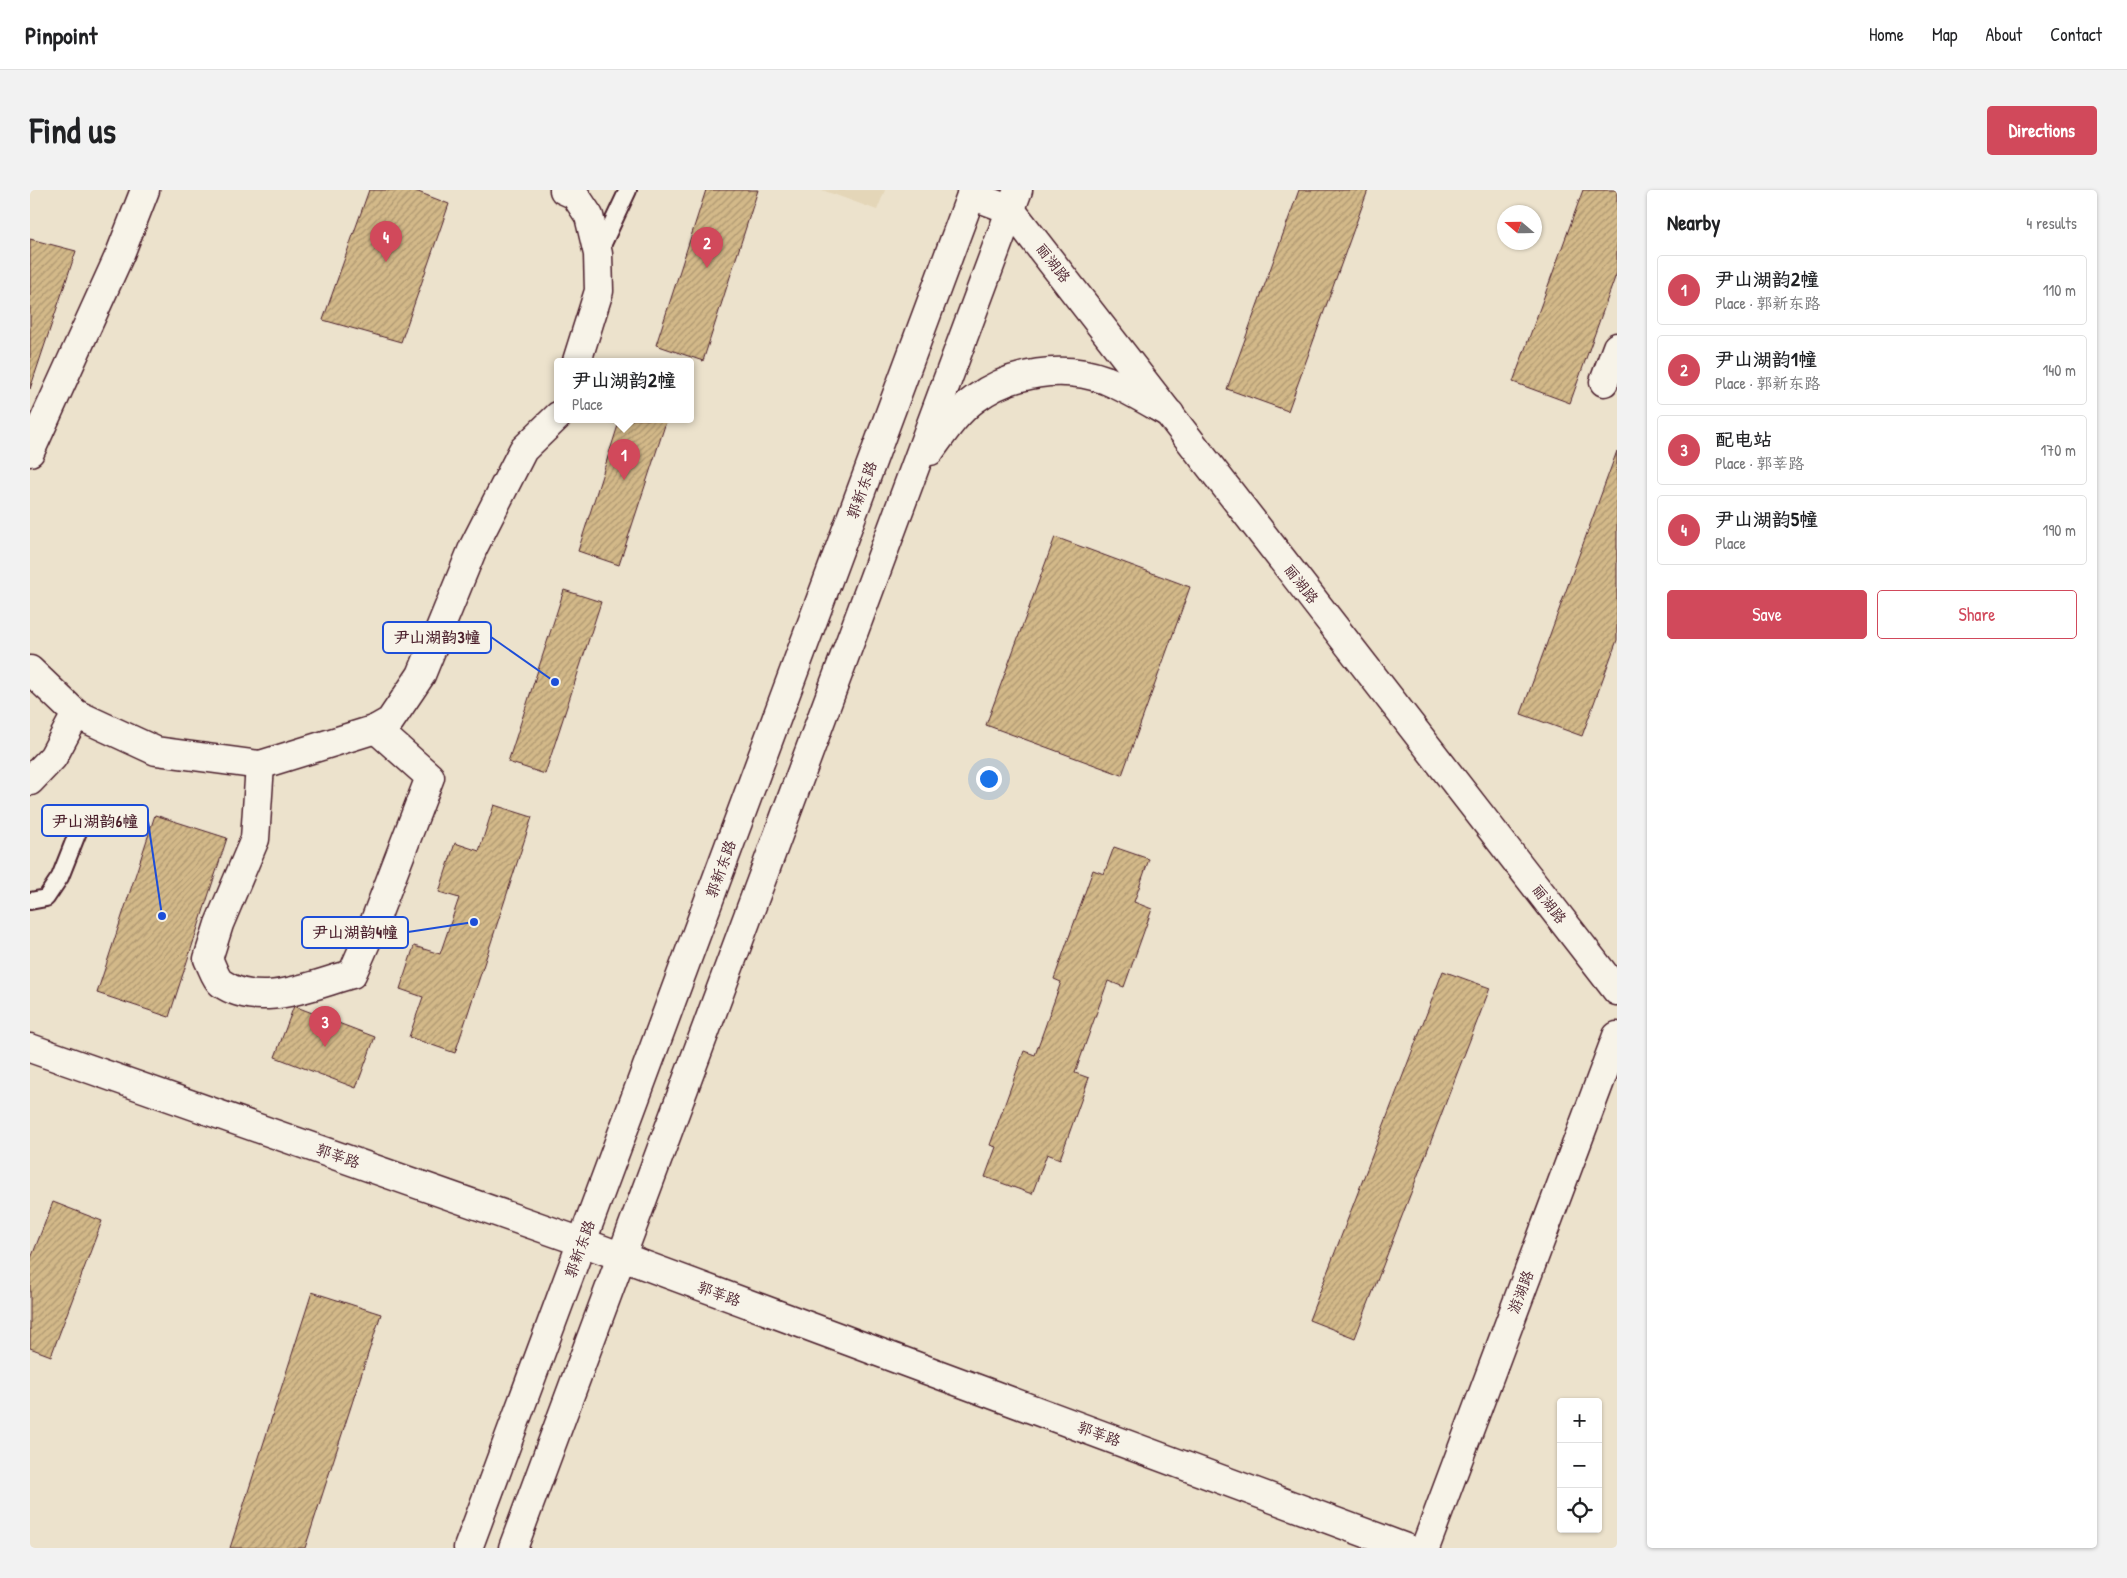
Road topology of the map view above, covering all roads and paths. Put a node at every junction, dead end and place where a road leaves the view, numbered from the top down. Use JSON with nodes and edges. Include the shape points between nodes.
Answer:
{"nodes":[{"id":1,"x":145,"y":190,"type":"edge"},
{"id":2,"x":564,"y":190,"type":"edge"},
{"id":3,"x":628,"y":190,"type":"edge"},
{"id":4,"x":972,"y":192,"type":"edge"},
{"id":5,"x":1015,"y":200,"type":"edge"},
{"id":6,"x":598,"y":254,"type":"junction"},
{"id":7,"x":1617,"y":347,"type":"edge"},
{"id":8,"x":578,"y":358,"type":"edge"},
{"id":9,"x":1604,"y":382,"type":"dead end"},
{"id":10,"x":1170,"y":414,"type":"junction"},
{"id":11,"x":554,"y":420,"type":"edge"},
{"id":12,"x":30,"y":452,"type":"edge"},
{"id":13,"x":912,"y":476,"type":"junction"},
{"id":14,"x":30,"y":670,"type":"edge"},
{"id":15,"x":76,"y":714,"type":"junction"},
{"id":16,"x":376,"y":729,"type":"junction"},
{"id":17,"x":260,"y":765,"type":"junction"},
{"id":18,"x":30,"y":781,"type":"edge"},
{"id":19,"x":79,"y":829,"type":"dead end"},
{"id":20,"x":30,"y":900,"type":"edge"},
{"id":21,"x":1617,"y":991,"type":"edge"},
{"id":22,"x":1617,"y":1036,"type":"edge"},
{"id":23,"x":30,"y":1048,"type":"edge"},
{"id":24,"x":582,"y":1242,"type":"junction"},
{"id":25,"x":620,"y":1257,"type":"junction"},
{"id":26,"x":468,"y":1548,"type":"edge"},
{"id":27,"x":514,"y":1548,"type":"edge"},
{"id":28,"x":1406,"y":1548,"type":"edge"},
{"id":29,"x":1425,"y":1548,"type":"edge"}],
"edges":[{"from":1,"to":12,"type":"street","via":[[120,254]]},
{"from":2,"to":6,"type":"street","via":[[575,195],[589,216]]},
{"from":3,"to":6,"type":"lane"},
{"from":4,"to":5,"type":"street"},
{"from":4,"to":24,"type":"street","name":"郭新东路"},
{"from":5,"to":10,"type":"street","name":"丽湖路"},
{"from":5,"to":13,"type":"street"},
{"from":6,"to":8,"type":"street","via":[[599,291]]},
{"from":7,"to":9,"type":"street"},
{"from":10,"to":13,"type":"street","via":[[1106,380],[1057,371],[1031,375],[1000,384],[974,399],[949,425]]},
{"from":10,"to":21,"type":"street","name":"丽湖路"},
{"from":11,"to":16,"type":"street","via":[[523,450],[473,548],[421,675],[390,721]]},
{"from":13,"to":25,"type":"street"},
{"from":14,"to":15,"type":"street"},
{"from":15,"to":17,"type":"street","via":[[156,751]]},
{"from":15,"to":18,"type":"street","via":[[53,757]]},
{"from":16,"to":17,"type":"street"},
{"from":16,"to":17,"type":"street","via":[[430,777],[352,974],[282,994],[248,996],[220,982],[208,959],[219,924],[255,840]]},
{"from":19,"to":20,"type":"lane","via":[[60,877],[46,898]]},
{"from":22,"to":29,"type":"street","name":"游湖路"},
{"from":23,"to":24,"type":"street","name":"郭莘路"},
{"from":24,"to":25,"type":"street","name":"郭莘路"},
{"from":24,"to":26,"type":"street","name":"郭新东路"},
{"from":25,"to":27,"type":"street"},
{"from":25,"to":28,"type":"street","name":"郭莘路"}]}
